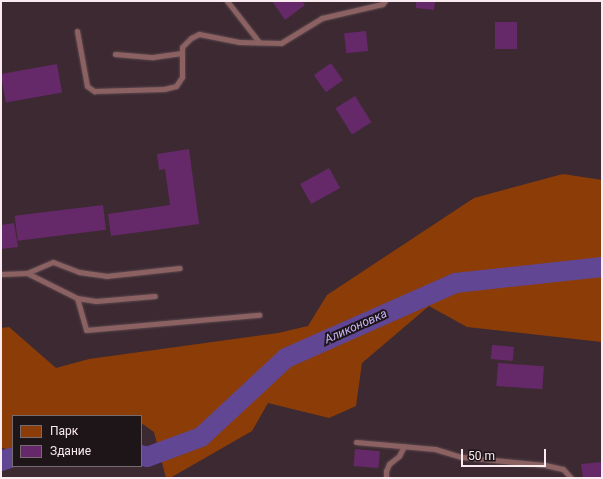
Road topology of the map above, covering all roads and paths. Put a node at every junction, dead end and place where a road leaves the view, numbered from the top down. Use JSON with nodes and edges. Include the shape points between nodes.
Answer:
{"nodes":[{"id":1,"x":228,"y":1,"type":"edge"},
{"id":2,"x":385,"y":1,"type":"edge"},
{"id":3,"x":77,"y":31,"type":"dead end"},
{"id":4,"x":259,"y":42,"type":"junction"},
{"id":5,"x":182,"y":53,"type":"junction"},
{"id":6,"x":115,"y":54,"type":"dead end"},
{"id":7,"x":180,"y":268,"type":"dead end"},
{"id":8,"x":27,"y":273,"type":"junction"},
{"id":9,"x":1,"y":274,"type":"edge"},
{"id":10,"x":155,"y":296,"type":"dead end"},
{"id":11,"x":77,"y":298,"type":"junction"},
{"id":12,"x":259,"y":315,"type":"dead end"},
{"id":13,"x":356,"y":442,"type":"dead end"},
{"id":14,"x":404,"y":446,"type":"junction"},
{"id":15,"x":386,"y":478,"type":"edge"},
{"id":16,"x":571,"y":478,"type":"edge"}],
"edges":[{"from":1,"to":4,"type":"lane"},
{"from":2,"to":4,"type":"lane","via":[[382,4],[322,18],[281,43]]},
{"from":3,"to":5,"type":"lane","via":[[87,86],[94,91],[164,89],[176,86],[182,77]]},
{"from":4,"to":5,"type":"lane","via":[[239,42],[199,34],[182,47]]},
{"from":5,"to":6,"type":"lane","via":[[153,57]]},
{"from":7,"to":8,"type":"lane","via":[[106,276],[79,272],[52,262]]},
{"from":8,"to":9,"type":"lane"},
{"from":8,"to":11,"type":"lane"},
{"from":10,"to":11,"type":"lane","via":[[96,301]]},
{"from":11,"to":12,"type":"lane","via":[[86,330]]},
{"from":13,"to":14,"type":"lane"},
{"from":14,"to":15,"type":"lane","via":[[399,456],[389,464]]},
{"from":14,"to":16,"type":"lane","via":[[435,448],[462,457],[545,465],[563,469]]}]}
